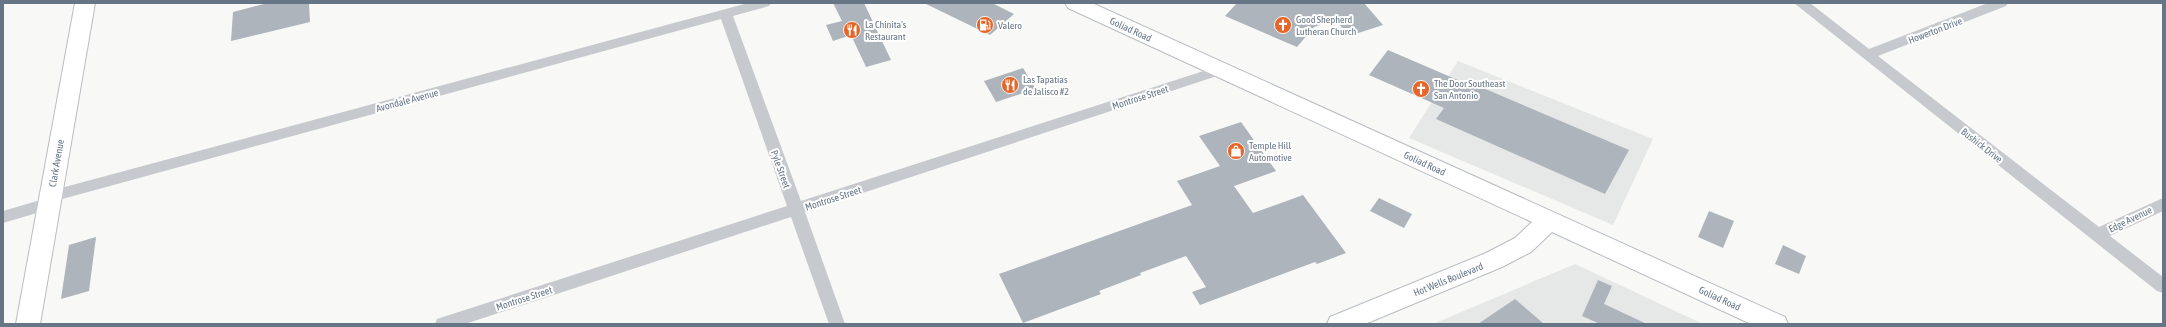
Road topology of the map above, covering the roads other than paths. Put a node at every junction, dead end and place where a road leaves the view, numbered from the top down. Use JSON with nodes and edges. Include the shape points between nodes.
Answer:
{"nodes":[{"id":1,"x":85,"y":3,"type":"edge"},
{"id":2,"x":764,"y":3,"type":"edge"},
{"id":3,"x":1075,"y":3,"type":"edge"},
{"id":4,"x":1801,"y":3,"type":"edge"},
{"id":5,"x":2001,"y":3,"type":"edge"},
{"id":6,"x":726,"y":14,"type":"junction"},
{"id":7,"x":1868,"y":55,"type":"junction"},
{"id":8,"x":1221,"y":70,"type":"junction"},
{"id":9,"x":50,"y":200,"type":"junction"},
{"id":10,"x":2163,"y":204,"type":"edge"},
{"id":11,"x":796,"y":210,"type":"junction"},
{"id":12,"x":3,"y":217,"type":"edge"},
{"id":13,"x":1549,"y":220,"type":"junction"},
{"id":14,"x":2097,"y":235,"type":"junction"},
{"id":15,"x":2163,"y":286,"type":"edge"},
{"id":16,"x":28,"y":324,"type":"edge"},
{"id":17,"x":443,"y":324,"type":"edge"},
{"id":18,"x":838,"y":324,"type":"edge"},
{"id":19,"x":1339,"y":324,"type":"edge"},
{"id":20,"x":1776,"y":324,"type":"edge"}],
"edges":[{"from":1,"to":9,"type":"main road","name":"Clark Avenue"},
{"from":2,"to":6,"type":"street","name":"Avondale Avenue"},
{"from":3,"to":8,"type":"main road","name":"Goliad Road"},
{"from":4,"to":7,"type":"street","name":"Bushick Drive"},
{"from":5,"to":7,"type":"street","name":"Howerton Drive"},
{"from":6,"to":9,"type":"street","name":"Avondale Avenue"},
{"from":6,"to":11,"type":"street","name":"Pyle Street"},
{"from":7,"to":14,"type":"street","name":"Bushick Drive"},
{"from":8,"to":11,"type":"street","name":"Montrose Street"},
{"from":8,"to":13,"type":"main road","name":"Goliad Road"},
{"from":9,"to":12,"type":"street","name":"Avondale Avenue"},
{"from":9,"to":16,"type":"main road","name":"Clark Avenue"},
{"from":10,"to":14,"type":"street","name":"Edge Avenue"},
{"from":11,"to":17,"type":"street","name":"Montrose Street"},
{"from":11,"to":18,"type":"street","name":"Pyle Street"},
{"from":13,"to":19,"type":"main road","name":"Hot Wells Boulevard","via":[[1523,245],[1494,260]]},
{"from":13,"to":20,"type":"main road","name":"Goliad Road"},
{"from":14,"to":15,"type":"street","name":"Bushick Drive"}]}
